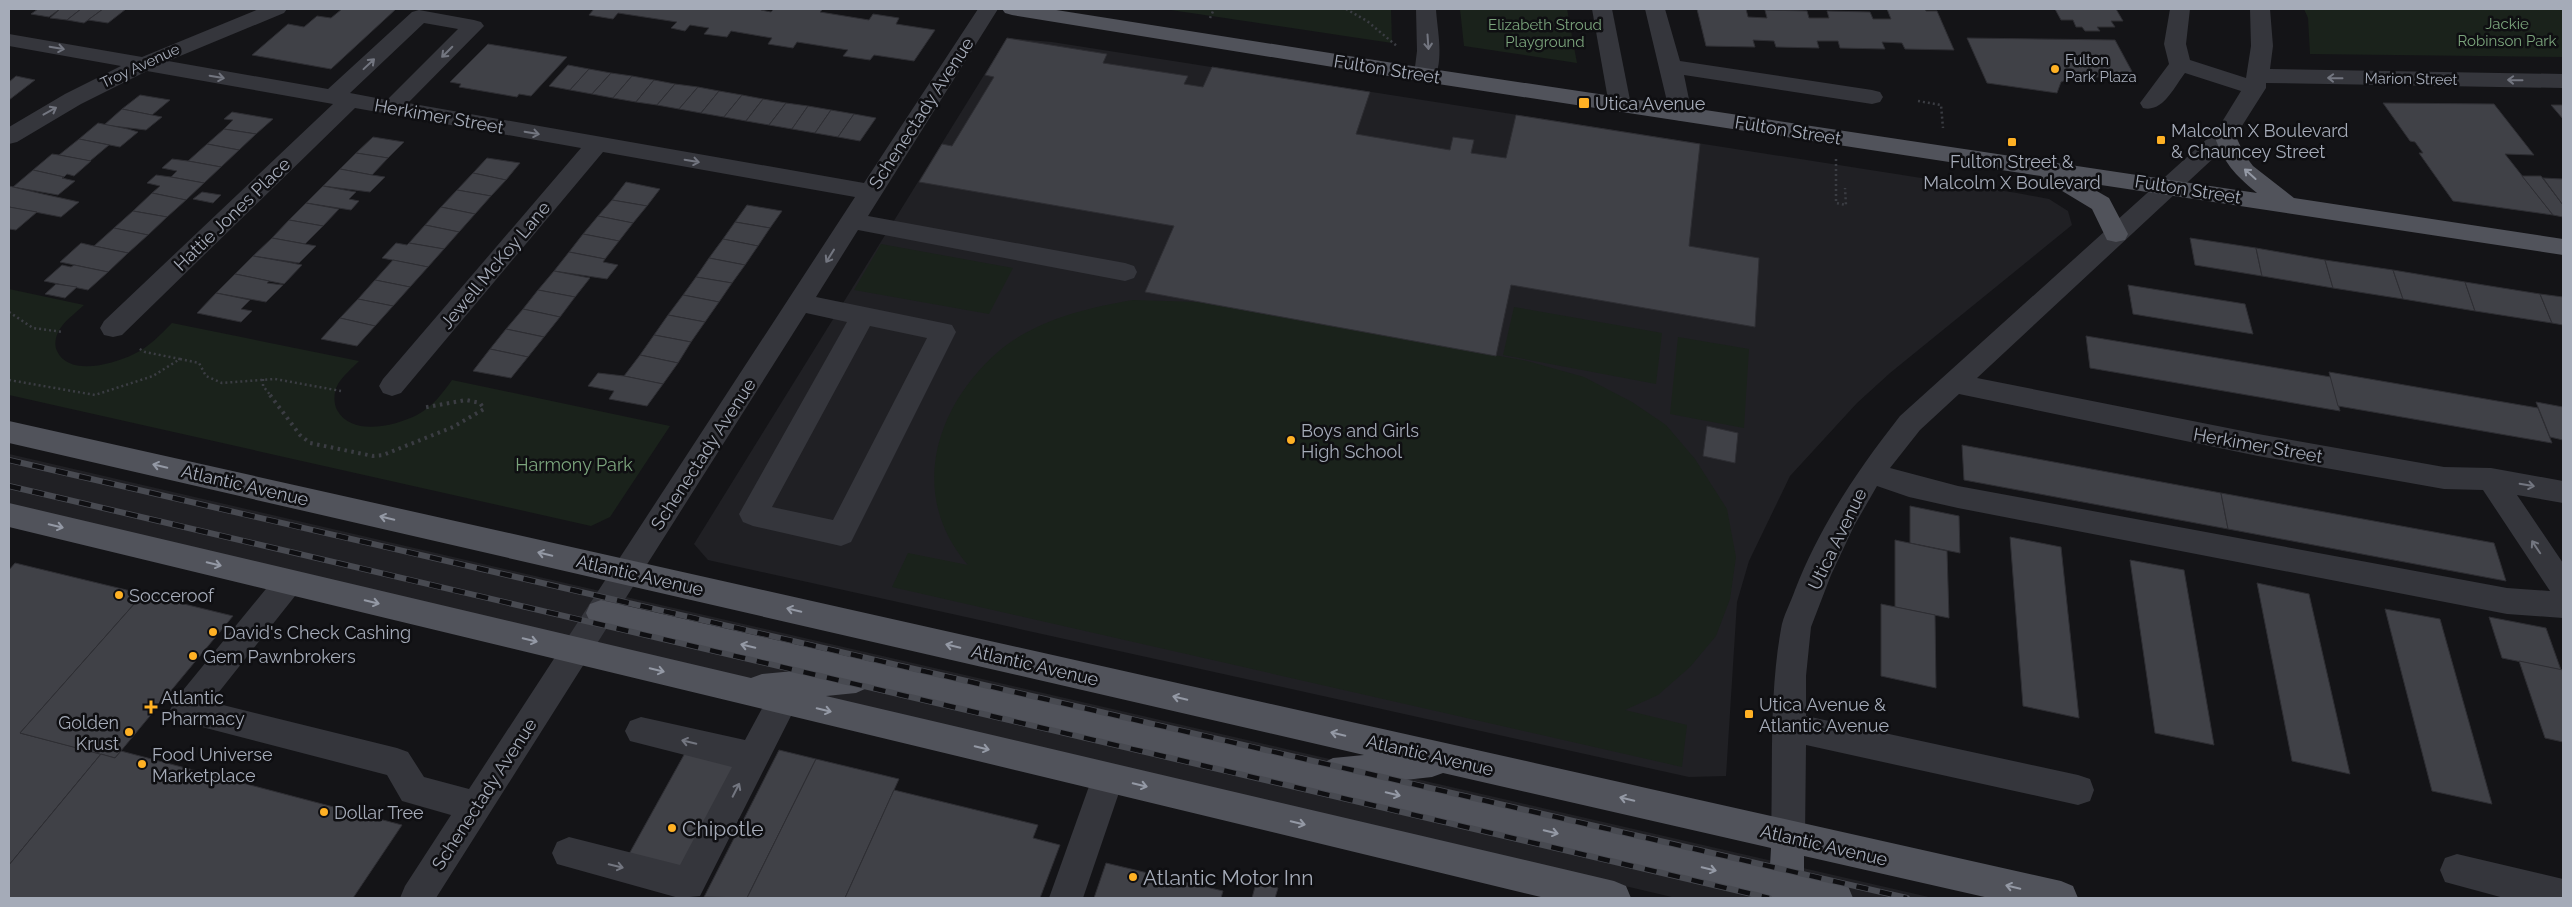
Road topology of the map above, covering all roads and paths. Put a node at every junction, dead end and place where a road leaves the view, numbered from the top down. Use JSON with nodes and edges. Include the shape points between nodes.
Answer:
{"nodes":[{"id":1,"x":988,"y":9,"type":"edge"},
{"id":2,"x":1012,"y":9,"type":"edge"},
{"id":3,"x":1214,"y":9,"type":"edge"},
{"id":4,"x":1346,"y":9,"type":"edge"},
{"id":5,"x":1426,"y":9,"type":"edge"},
{"id":6,"x":1602,"y":9,"type":"edge"},
{"id":7,"x":1654,"y":9,"type":"edge"},
{"id":8,"x":2180,"y":9,"type":"edge"},
{"id":9,"x":2260,"y":9,"type":"edge"},
{"id":10,"x":266,"y":11,"type":"edge"},
{"id":11,"x":1210,"y":19,"type":"dead end"},
{"id":12,"x":9,"y":40,"type":"edge"},
{"id":13,"x":1398,"y":47,"type":"dead end"},
{"id":14,"x":142,"y":63,"type":"junction"},
{"id":15,"x":2180,"y":64,"type":"junction"},
{"id":16,"x":1671,"y":66,"type":"junction"},
{"id":17,"x":1425,"y":75,"type":"junction"},
{"id":18,"x":2563,"y":81,"type":"edge"},
{"id":19,"x":2257,"y":82,"type":"junction"},
{"id":20,"x":1872,"y":97,"type":"dead end"},
{"id":21,"x":342,"y":99,"type":"junction"},
{"id":22,"x":1918,"y":101,"type":"dead end"},
{"id":23,"x":2151,"y":103,"type":"dead end"},
{"id":24,"x":1620,"y":104,"type":"junction"},
{"id":25,"x":391,"y":108,"type":"junction"},
{"id":26,"x":1681,"y":114,"type":"junction"},
{"id":27,"x":1943,"y":128,"type":"dead end"},
{"id":28,"x":2225,"y":135,"type":"junction"},
{"id":29,"x":9,"y":137,"type":"edge"},
{"id":30,"x":597,"y":144,"type":"junction"},
{"id":31,"x":1836,"y":153,"type":"dead end"},
{"id":32,"x":2038,"y":167,"type":"junction"},
{"id":33,"x":2168,"y":186,"type":"junction"},
{"id":34,"x":1845,"y":188,"type":"dead end"},
{"id":35,"x":870,"y":192,"type":"junction"},
{"id":36,"x":2286,"y":204,"type":"junction"},
{"id":37,"x":852,"y":222,"type":"junction"},
{"id":38,"x":2116,"y":234,"type":"junction"},
{"id":39,"x":2563,"y":247,"type":"edge"},
{"id":40,"x":1125,"y":272,"type":"dead end"},
{"id":41,"x":800,"y":303,"type":"junction"},
{"id":42,"x":9,"y":312,"type":"edge"},
{"id":43,"x":864,"y":316,"type":"junction"},
{"id":44,"x":113,"y":328,"type":"dead end"},
{"id":45,"x":63,"y":332,"type":"dead end"},
{"id":46,"x":138,"y":348,"type":"dead end"},
{"id":47,"x":180,"y":359,"type":"junction"},
{"id":48,"x":9,"y":380,"type":"edge"},
{"id":49,"x":263,"y":380,"type":"junction"},
{"id":50,"x":1955,"y":383,"type":"junction"},
{"id":51,"x":392,"y":386,"type":"dead end"},
{"id":52,"x":341,"y":391,"type":"dead end"},
{"id":53,"x":422,"y":408,"type":"dead end"},
{"id":54,"x":9,"y":432,"type":"edge"},
{"id":55,"x":1871,"y":473,"type":"junction"},
{"id":56,"x":2491,"y":479,"type":"junction"},
{"id":57,"x":2563,"y":492,"type":"edge"},
{"id":58,"x":9,"y":515,"type":"edge"},
{"id":59,"x":627,"y":572,"type":"junction"},
{"id":60,"x":289,"y":582,"type":"junction"},
{"id":61,"x":2563,"y":587,"type":"edge"},
{"id":62,"x":2563,"y":605,"type":"edge"},
{"id":63,"x":601,"y":613,"type":"junction"},
{"id":64,"x":576,"y":651,"type":"junction"},
{"id":65,"x":880,"y":676,"type":"junction"},
{"id":66,"x":742,"y":690,"type":"junction"},
{"id":67,"x":783,"y":700,"type":"junction"},
{"id":68,"x":1790,"y":727,"type":"junction"},
{"id":69,"x":641,"y":731,"type":"dead end"},
{"id":70,"x":754,"y":757,"type":"junction"},
{"id":71,"x":1454,"y":760,"type":"junction"},
{"id":72,"x":1311,"y":775,"type":"junction"},
{"id":73,"x":1108,"y":778,"type":"junction"},
{"id":74,"x":2078,"y":790,"type":"dead end"},
{"id":75,"x":476,"y":806,"type":"junction"},
{"id":76,"x":1788,"y":837,"type":"junction"},
{"id":77,"x":569,"y":854,"type":"dead end"},
{"id":78,"x":2457,"y":870,"type":"dead end"},
{"id":79,"x":1786,"y":893,"type":"edge"},
{"id":80,"x":2563,"y":896,"type":"edge"},
{"id":81,"x":417,"y":898,"type":"edge"},
{"id":82,"x":1066,"y":898,"type":"edge"},
{"id":83,"x":1614,"y":898,"type":"edge"},
{"id":84,"x":1836,"y":898,"type":"edge"},
{"id":85,"x":2061,"y":898,"type":"edge"}],
"edges":[{"from":1,"to":35,"type":"street","name":"Schenectady Avenue"},
{"from":2,"to":17,"type":"main road","name":"Fulton Street"},
{"from":3,"to":11,"type":"path"},
{"from":4,"to":13,"type":"path","via":[[1367,21]]},
{"from":5,"to":17,"type":"street","one_way":true,"via":[[1428,51]]},
{"from":6,"to":24,"type":"street"},
{"from":7,"to":16,"type":"street"},
{"from":8,"to":15,"type":"street","via":[[2175,44]]},
{"from":9,"to":19,"type":"street","via":[[2263,43]]},
{"from":10,"to":14,"type":"street","name":"Troy Avenue"},
{"from":12,"to":14,"type":"street","name":"Herkimer Street","one_way":true},
{"from":14,"to":21,"type":"street","name":"Herkimer Street","one_way":true},
{"from":29,"to":14,"type":"street","name":"Troy Avenue","one_way":true,"via":[[47,112]]},
{"from":15,"to":19,"type":"street","name":"Marion Street"},
{"from":15,"to":23,"type":"street"},
{"from":16,"to":20,"type":"street"},
{"from":16,"to":26,"type":"street"},
{"from":17,"to":24,"type":"main road","name":"Fulton Street"},
{"from":18,"to":19,"type":"street","name":"Marion Street","one_way":true},
{"from":19,"to":28,"type":"street","name":"Utica Avenue"},
{"from":21,"to":25,"type":"street","name":"Herkimer Street"},
{"from":21,"to":25,"type":"street","name":"Hattie Jones Place","one_way":true,"via":[[419,16],[474,26]]},
{"from":21,"to":44,"type":"street","name":"Hattie Jones Place"},
{"from":22,"to":27,"type":"path","via":[[1941,105]]},
{"from":24,"to":26,"type":"main road","name":"Fulton Street"},
{"from":25,"to":30,"type":"street","name":"Herkimer Street","one_way":true},
{"from":26,"to":32,"type":"main road","name":"Fulton Street"},
{"from":28,"to":33,"type":"street","name":"Utica Avenue"},
{"from":36,"to":28,"type":"main road","one_way":true,"via":[[2233,157]]},
{"from":30,"to":35,"type":"street","name":"Herkimer Street","one_way":true},
{"from":30,"to":51,"type":"street","name":"Jewell McKoy Lane"},
{"from":31,"to":34,"type":"path","via":[[1836,203],[1846,205]]},
{"from":32,"to":33,"type":"main road","name":"Fulton Street"},
{"from":32,"to":38,"type":"main road","via":[[2101,204]]},
{"from":33,"to":36,"type":"main road","name":"Fulton Street"},
{"from":33,"to":38,"type":"street","name":"Utica Avenue"},
{"from":35,"to":37,"type":"street","name":"Schenectady Avenue"},
{"from":36,"to":39,"type":"main road","name":"Fulton Street"},
{"from":37,"to":40,"type":"street"},
{"from":37,"to":41,"type":"street","name":"Schenectady Avenue","one_way":true},
{"from":38,"to":50,"type":"street","name":"Utica Avenue"},
{"from":41,"to":43,"type":"street"},
{"from":41,"to":59,"type":"street","name":"Schenectady Avenue"},
{"from":42,"to":45,"type":"path","via":[[30,328],[50,333]]},
{"from":43,"to":43,"type":"street","via":[[820,394],[753,514],[841,534],[943,332]]},
{"from":46,"to":47,"type":"path"},
{"from":47,"to":48,"type":"path","via":[[153,376],[95,395]]},
{"from":47,"to":49,"type":"path","via":[[199,363],[206,376],[222,383]]},
{"from":49,"to":52,"type":"path","via":[[275,379]]},
{"from":49,"to":53,"type":"path","via":[[263,386],[300,436],[310,443],[373,456],[383,455],[459,424],[484,409],[477,402],[462,399],[430,410]]},
{"from":50,"to":55,"type":"street","name":"Utica Avenue","via":[[1910,423]]},
{"from":50,"to":56,"type":"street","name":"Herkimer Street","via":[[2258,445],[2444,478]]},
{"from":59,"to":54,"type":"main road","name":"Atlantic Avenue","one_way":true},
{"from":55,"to":62,"type":"street","via":[[1958,497],[2507,602]]},
{"from":55,"to":68,"type":"street","name":"Utica Avenue","via":[[1842,520],[1796,628]]},
{"from":56,"to":57,"type":"street","name":"Herkimer Street","one_way":true},
{"from":61,"to":56,"type":"street","one_way":true},
{"from":58,"to":60,"type":"main road","one_way":true},
{"from":59,"to":63,"type":"street","name":"Schenectady Avenue"},
{"from":71,"to":59,"type":"main road","name":"Atlantic Avenue","one_way":true},
{"from":60,"to":64,"type":"main road","one_way":true},
{"from":60,"to":75,"type":"street","via":[[186,710],[397,763],[414,790]]},
{"from":63,"to":64,"type":"street","name":"Schenectady Avenue"},
{"from":65,"to":63,"type":"main road","one_way":true},
{"from":64,"to":66,"type":"main road","one_way":true},
{"from":64,"to":75,"type":"street","name":"Schenectady Avenue"},
{"from":65,"to":66,"type":"main road"},
{"from":65,"to":72,"type":"main road"},
{"from":66,"to":67,"type":"main road"},
{"from":67,"to":70,"type":"street"},
{"from":67,"to":73,"type":"main road","one_way":true},
{"from":68,"to":74,"type":"street"},
{"from":68,"to":76,"type":"street","name":"Utica Avenue"},
{"from":70,"to":69,"type":"street","one_way":true},
{"from":77,"to":70,"type":"street","one_way":true,"via":[[688,884]]},
{"from":71,"to":72,"type":"main road"},
{"from":76,"to":71,"type":"main road","name":"Atlantic Avenue","one_way":true},
{"from":72,"to":79,"type":"main road","one_way":true},
{"from":73,"to":82,"type":"street"},
{"from":73,"to":83,"type":"main road","one_way":true},
{"from":75,"to":81,"type":"street","name":"Schenectady Avenue"},
{"from":76,"to":79,"type":"main road","name":"Utica Avenue"},
{"from":85,"to":76,"type":"main road","name":"Atlantic Avenue","one_way":true},
{"from":78,"to":80,"type":"street"},
{"from":79,"to":84,"type":"main road"}]}
